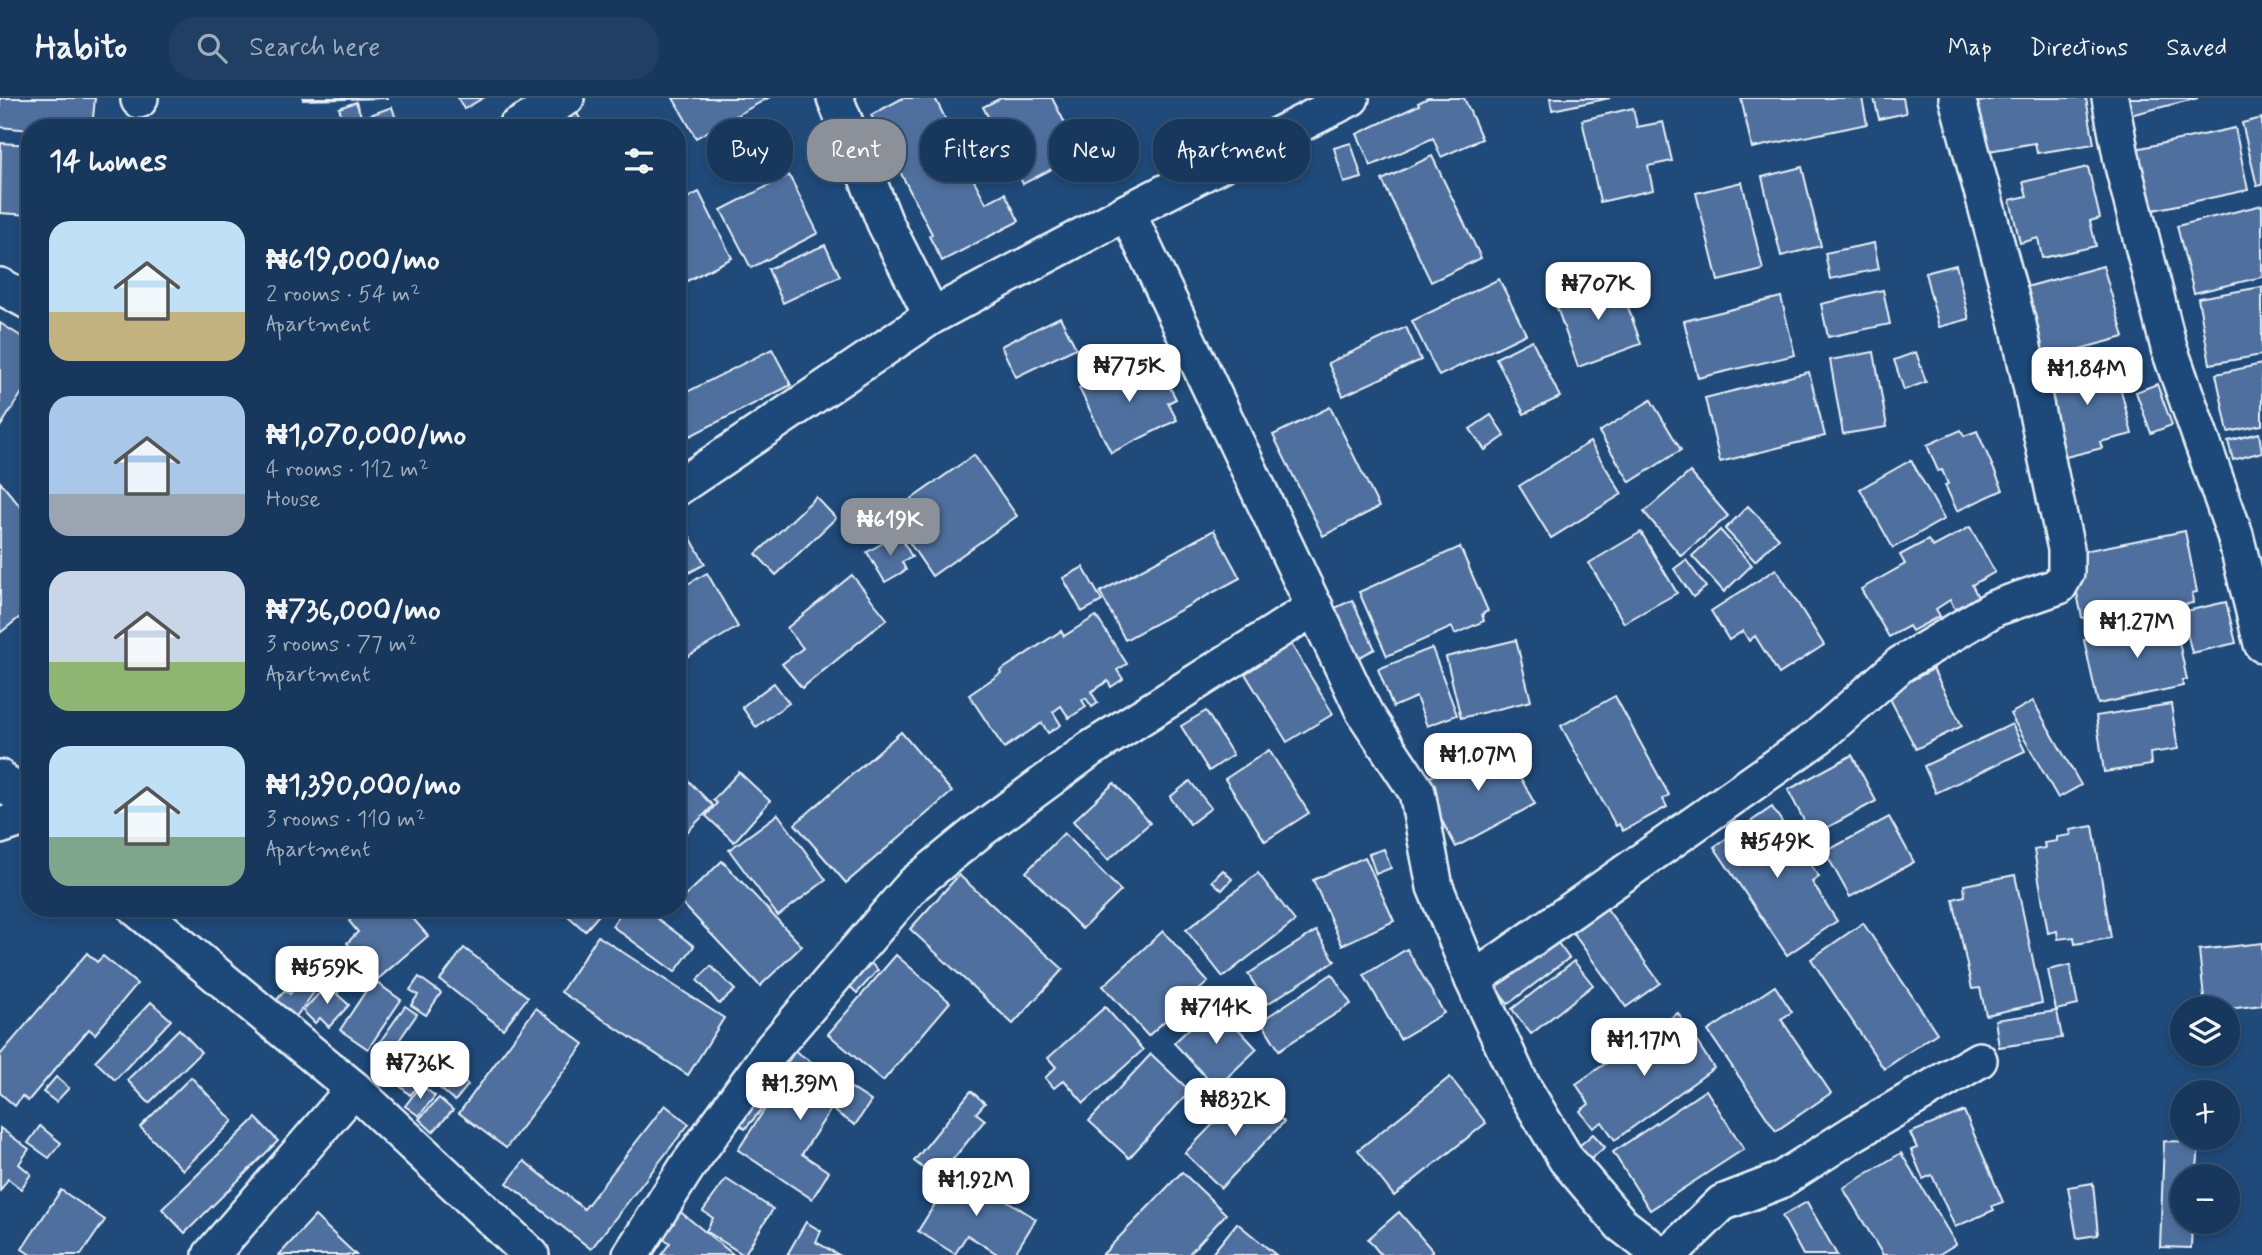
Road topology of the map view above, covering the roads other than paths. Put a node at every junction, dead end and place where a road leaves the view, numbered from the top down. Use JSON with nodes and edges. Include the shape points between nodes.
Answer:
{"nodes":[{"id":1,"x":566,"y":98,"type":"edge"},
{"id":2,"x":835,"y":98,"type":"edge"},
{"id":3,"x":1351,"y":98,"type":"edge"},
{"id":4,"x":1957,"y":98,"type":"edge"},
{"id":5,"x":2110,"y":98,"type":"edge"},
{"id":6,"x":531,"y":119,"type":"edge"},
{"id":7,"x":1127,"y":212,"type":"junction"},
{"id":8,"x":0,"y":286,"type":"edge"},
{"id":9,"x":21,"y":297,"type":"edge"},
{"id":10,"x":932,"y":316,"type":"junction"},
{"id":11,"x":686,"y":482,"type":"edge"},
{"id":12,"x":1315,"y":607,"type":"junction"},
{"id":13,"x":2262,"y":644,"type":"edge"},
{"id":14,"x":0,"y":778,"type":"edge"},
{"id":15,"x":21,"y":798,"type":"edge"},
{"id":16,"x":21,"y":819,"type":"edge"},
{"id":17,"x":0,"y":826,"type":"edge"},
{"id":18,"x":147,"y":917,"type":"edge"},
{"id":19,"x":1473,"y":980,"type":"junction"},
{"id":20,"x":1979,"y":1060,"type":"dead end"},
{"id":21,"x":354,"y":1088,"type":"junction"},
{"id":22,"x":211,"y":1255,"type":"edge"},
{"id":23,"x":531,"y":1255,"type":"edge"},
{"id":24,"x":631,"y":1255,"type":"edge"},
{"id":25,"x":1661,"y":1255,"type":"edge"},
{"id":26,"x":1668,"y":1255,"type":"edge"}],
"edges":[{"from":1,"to":6,"type":"street"},
{"from":2,"to":10,"type":"street","via":[[885,223]]},
{"from":3,"to":7,"type":"street"},
{"from":4,"to":19,"type":"street","via":[[2018,324],[2066,549],[2066,573],[2059,586],[1995,608],[1900,664],[1818,737]]},
{"from":5,"to":13,"type":"street","via":[[2169,348],[2235,535]]},
{"from":7,"to":10,"type":"street"},
{"from":7,"to":12,"type":"street"},
{"from":8,"to":9,"type":"street"},
{"from":10,"to":11,"type":"street"},
{"from":12,"to":19,"type":"street","via":[[1364,712],[1417,792],[1434,887]]},
{"from":12,"to":24,"type":"street","via":[[1089,750],[914,884],[773,1048],[687,1167]]},
{"from":14,"to":15,"type":"street"},
{"from":16,"to":17,"type":"street"},
{"from":18,"to":21,"type":"street"},
{"from":19,"to":25,"type":"street","via":[[1520,1082],[1566,1159],[1622,1225]]},
{"from":20,"to":26,"type":"street","via":[[1779,1181],[1721,1203]]},
{"from":21,"to":22,"type":"street"},
{"from":21,"to":23,"type":"street"}]}
